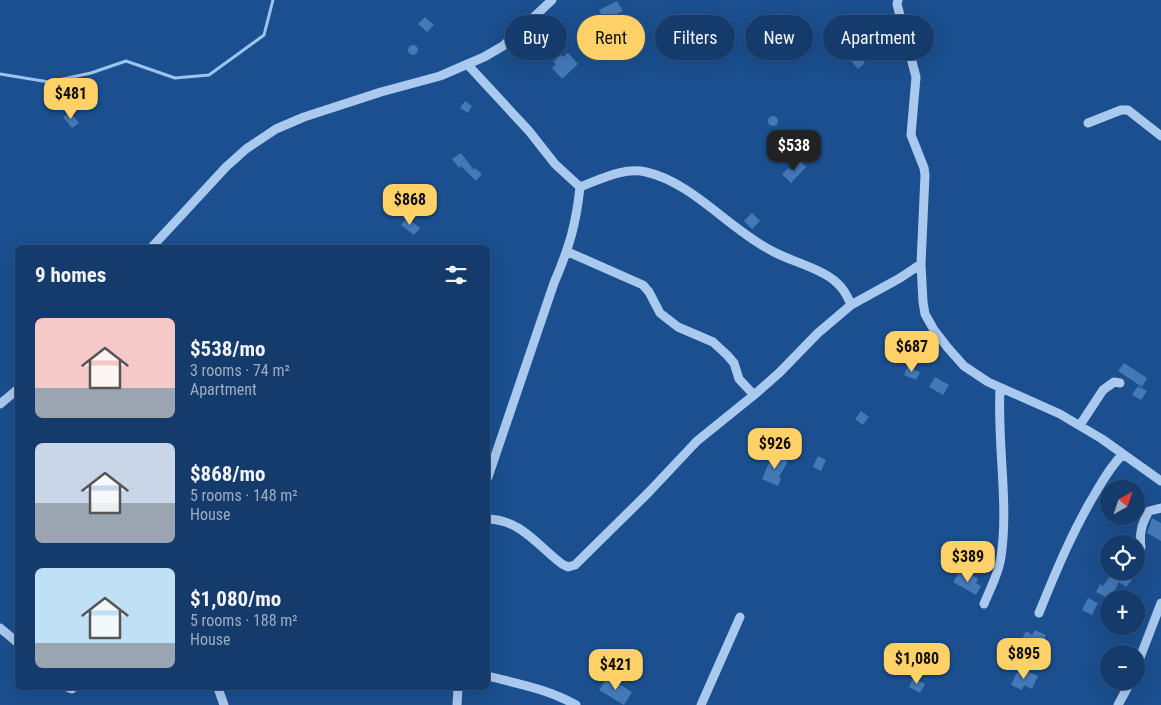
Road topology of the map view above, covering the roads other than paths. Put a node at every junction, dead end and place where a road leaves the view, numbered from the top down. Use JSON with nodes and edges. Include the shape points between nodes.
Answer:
{"nodes":[{"id":1,"x":552,"y":0,"type":"edge"},
{"id":2,"x":898,"y":0,"type":"edge"},
{"id":3,"x":467,"y":64,"type":"junction"},
{"id":4,"x":1088,"y":123,"type":"dead end"},
{"id":5,"x":1161,"y":136,"type":"edge"},
{"id":6,"x":580,"y":187,"type":"junction"},
{"id":7,"x":154,"y":245,"type":"edge"},
{"id":8,"x":568,"y":252,"type":"junction"},
{"id":9,"x":921,"y":264,"type":"junction"},
{"id":10,"x":851,"y":305,"type":"junction"},
{"id":11,"x":1120,"y":383,"type":"dead end"},
{"id":12,"x":1000,"y":388,"type":"junction"},
{"id":13,"x":15,"y":392,"type":"edge"},
{"id":14,"x":754,"y":395,"type":"junction"},
{"id":15,"x":0,"y":404,"type":"edge"},
{"id":16,"x":1080,"y":426,"type":"junction"},
{"id":17,"x":1123,"y":454,"type":"junction"},
{"id":18,"x":490,"y":471,"type":"edge"},
{"id":19,"x":1161,"y":481,"type":"edge"},
{"id":20,"x":1161,"y":508,"type":"edge"},
{"id":21,"x":490,"y":519,"type":"edge"},
{"id":22,"x":1140,"y":535,"type":"edge"},
{"id":23,"x":1161,"y":603,"type":"edge"},
{"id":24,"x":984,"y":604,"type":"dead end"},
{"id":25,"x":1039,"y":613,"type":"dead end"},
{"id":26,"x":740,"y":617,"type":"dead end"},
{"id":27,"x":0,"y":628,"type":"edge"},
{"id":28,"x":15,"y":640,"type":"edge"},
{"id":29,"x":1145,"y":645,"type":"edge"},
{"id":30,"x":490,"y":676,"type":"edge"},
{"id":31,"x":219,"y":690,"type":"edge"},
{"id":32,"x":458,"y":690,"type":"edge"},
{"id":33,"x":1126,"y":690,"type":"edge"},
{"id":34,"x":224,"y":705,"type":"edge"},
{"id":35,"x":457,"y":705,"type":"edge"},
{"id":36,"x":576,"y":705,"type":"edge"},
{"id":37,"x":701,"y":705,"type":"edge"},
{"id":38,"x":1118,"y":705,"type":"edge"}],
"edges":[{"from":1,"to":3,"type":"street","via":[[502,46]]},
{"from":2,"to":9,"type":"street","via":[[916,77],[911,135],[925,175]]},
{"from":3,"to":6,"type":"street","via":[[555,164]]},
{"from":3,"to":7,"type":"street","via":[[440,76],[276,129],[226,167]]},
{"from":4,"to":5,"type":"street","via":[[1128,110]]},
{"from":6,"to":8,"type":"street"},
{"from":6,"to":10,"type":"street","via":[[630,171],[660,177],[678,185],[770,251],[837,282]]},
{"from":8,"to":14,"type":"street","via":[[643,285],[660,313],[674,324],[719,346],[734,363],[739,379]]},
{"from":8,"to":18,"type":"street","via":[[554,283]]},
{"from":9,"to":10,"type":"street"},
{"from":9,"to":12,"type":"street","via":[[925,314],[934,330],[964,366]]},
{"from":10,"to":14,"type":"street"},
{"from":11,"to":16,"type":"street","via":[[1114,382],[1103,390]]},
{"from":12,"to":16,"type":"street","via":[[1044,405]]},
{"from":12,"to":24,"type":"street","via":[[1003,530],[1001,556]]},
{"from":13,"to":15,"type":"street"},
{"from":14,"to":21,"type":"street","via":[[697,440],[575,565],[568,567],[562,564],[514,524]]},
{"from":16,"to":17,"type":"street"},
{"from":17,"to":19,"type":"street"},
{"from":17,"to":25,"type":"street","via":[[1105,477],[1068,541]]},
{"from":20,"to":22,"type":"street","via":[[1149,511],[1143,520]]},
{"from":23,"to":29,"type":"street"},
{"from":26,"to":37,"type":"street"},
{"from":27,"to":28,"type":"street"},
{"from":30,"to":36,"type":"street","via":[[534,687]]},
{"from":31,"to":34,"type":"street"},
{"from":32,"to":35,"type":"street"},
{"from":33,"to":38,"type":"street"}]}
